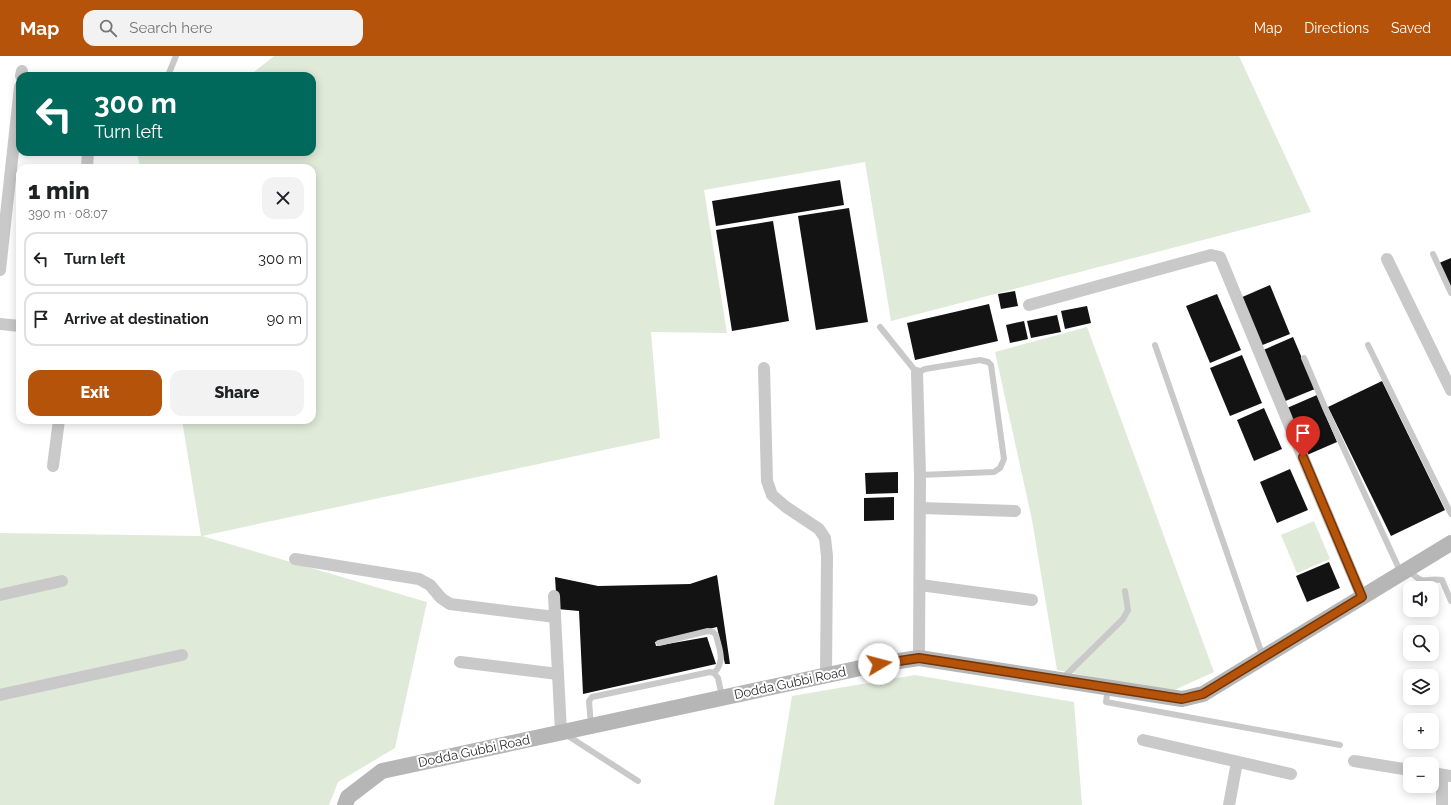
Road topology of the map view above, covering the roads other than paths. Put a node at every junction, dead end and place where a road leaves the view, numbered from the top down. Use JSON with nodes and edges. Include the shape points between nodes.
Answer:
{"nodes":[{"id":1,"x":176,"y":56,"type":"edge"},
{"id":2,"x":169,"y":72,"type":"edge"},
{"id":3,"x":16,"y":124,"type":"edge"},
{"id":4,"x":1433,"y":254,"type":"dead end"},
{"id":5,"x":1387,"y":258,"type":"dead end"},
{"id":6,"x":0,"y":270,"type":"edge"},
{"id":7,"x":1451,"y":293,"type":"edge"},
{"id":8,"x":1029,"y":305,"type":"dead end"},
{"id":9,"x":0,"y":324,"type":"edge"},
{"id":10,"x":16,"y":326,"type":"edge"},
{"id":11,"x":880,"y":327,"type":"dead end"},
{"id":12,"x":1155,"y":345,"type":"dead end"},
{"id":13,"x":1368,"y":346,"type":"dead end"},
{"id":14,"x":1304,"y":358,"type":"dead end"},
{"id":15,"x":764,"y":368,"type":"dead end"},
{"id":16,"x":916,"y":373,"type":"junction"},
{"id":17,"x":1451,"y":390,"type":"edge"},
{"id":18,"x":58,"y":424,"type":"edge"},
{"id":19,"x":53,"y":466,"type":"dead end"},
{"id":20,"x":920,"y":475,"type":"junction"},
{"id":21,"x":920,"y":508,"type":"junction"},
{"id":22,"x":1015,"y":511,"type":"dead end"},
{"id":23,"x":1451,"y":514,"type":"edge"},
{"id":24,"x":1451,"y":542,"type":"edge"},
{"id":25,"x":295,"y":559,"type":"dead end"},
{"id":26,"x":1404,"y":571,"type":"junction"},
{"id":27,"x":62,"y":581,"type":"dead end"},
{"id":28,"x":920,"y":585,"type":"junction"},
{"id":29,"x":1125,"y":591,"type":"dead end"},
{"id":30,"x":0,"y":595,"type":"edge"},
{"id":31,"x":554,"y":596,"type":"dead end"},
{"id":32,"x":1362,"y":597,"type":"junction"},
{"id":33,"x":1032,"y":600,"type":"dead end"},
{"id":34,"x":1451,"y":601,"type":"edge"},
{"id":35,"x":555,"y":617,"type":"junction"},
{"id":36,"x":659,"y":643,"type":"dead end"},
{"id":37,"x":182,"y":655,"type":"dead end"},
{"id":38,"x":919,"y":658,"type":"junction"},
{"id":39,"x":1263,"y":658,"type":"junction"},
{"id":40,"x":460,"y":662,"type":"dead end"},
{"id":41,"x":714,"y":673,"type":"junction"},
{"id":42,"x":558,"y":674,"type":"junction"},
{"id":43,"x":826,"y":675,"type":"junction"},
{"id":44,"x":1060,"y":680,"type":"junction"},
{"id":45,"x":1108,"y":688,"type":"junction"},
{"id":46,"x":0,"y":695,"type":"edge"},
{"id":47,"x":722,"y":697,"type":"junction"},
{"id":48,"x":591,"y":726,"type":"junction"},
{"id":49,"x":561,"y":732,"type":"junction"},
{"id":50,"x":1143,"y":740,"type":"dead end"},
{"id":51,"x":1340,"y":745,"type":"dead end"},
{"id":52,"x":1354,"y":760,"type":"dead end"},
{"id":53,"x":1237,"y":762,"type":"junction"},
{"id":54,"x":1403,"y":769,"type":"edge"},
{"id":55,"x":1291,"y":774,"type":"dead end"},
{"id":56,"x":1442,"y":775,"type":"edge"},
{"id":57,"x":638,"y":781,"type":"dead end"},
{"id":58,"x":345,"y":805,"type":"edge"},
{"id":59,"x":1229,"y":805,"type":"edge"},
{"id":60,"x":1442,"y":805,"type":"edge"}],
"edges":[{"from":1,"to":2,"type":"lane"},
{"from":3,"to":6,"type":"street"},
{"from":4,"to":7,"type":"lane"},
{"from":5,"to":17,"type":"street"},
{"from":8,"to":32,"type":"street","via":[[1211,255],[1220,257]]},
{"from":9,"to":10,"type":"street"},
{"from":11,"to":16,"type":"lane"},
{"from":12,"to":39,"type":"lane"},
{"from":13,"to":23,"type":"lane"},
{"from":14,"to":26,"type":"lane","via":[[1326,410]]},
{"from":15,"to":43,"type":"street","via":[[767,481],[772,495],[820,529],[825,538]]},
{"from":16,"to":20,"type":"street"},
{"from":16,"to":20,"type":"lane","via":[[925,369],[980,360],[988,362],[991,365],[1004,459],[1000,468],[994,472]]},
{"from":18,"to":19,"type":"street"},
{"from":20,"to":21,"type":"street"},
{"from":21,"to":22,"type":"street"},
{"from":21,"to":28,"type":"street"},
{"from":24,"to":26,"type":"street","name":"Dodda Gubbi Road"},
{"from":25,"to":35,"type":"street","via":[[419,579],[430,585],[450,604]]},
{"from":26,"to":32,"type":"street","name":"Dodda Gubbi Road"},
{"from":26,"to":34,"type":"lane","via":[[1424,582],[1442,580]]},
{"from":27,"to":30,"type":"street"},
{"from":28,"to":33,"type":"street"},
{"from":28,"to":38,"type":"street"},
{"from":29,"to":44,"type":"lane","via":[[1128,610],[1123,619]]},
{"from":31,"to":35,"type":"street"},
{"from":32,"to":39,"type":"street","name":"Dodda Gubbi Road"},
{"from":35,"to":42,"type":"street"},
{"from":36,"to":41,"type":"lane","via":[[713,632],[716,635],[721,660],[720,667]]},
{"from":37,"to":46,"type":"street"},
{"from":38,"to":43,"type":"street","name":"Dodda Gubbi Road"},
{"from":38,"to":44,"type":"street","name":"Dodda Gubbi Road"},
{"from":39,"to":45,"type":"street","name":"Dodda Gubbi Road","via":[[1203,694],[1182,699]]},
{"from":40,"to":42,"type":"street"},
{"from":41,"to":47,"type":"lane","via":[[718,678]]},
{"from":41,"to":48,"type":"lane","via":[[592,697],[589,701]]},
{"from":42,"to":49,"type":"street"},
{"from":43,"to":47,"type":"street","name":"Dodda Gubbi Road"},
{"from":44,"to":45,"type":"street","name":"Dodda Gubbi Road"},
{"from":45,"to":51,"type":"lane","via":[[1106,702]]},
{"from":47,"to":48,"type":"street","name":"Dodda Gubbi Road"},
{"from":48,"to":49,"type":"street","name":"Dodda Gubbi Road"},
{"from":49,"to":57,"type":"lane"},
{"from":49,"to":58,"type":"street","name":"Dodda Gubbi Road","via":[[382,770],[348,797]]},
{"from":50,"to":53,"type":"street"},
{"from":52,"to":54,"type":"street"},
{"from":53,"to":55,"type":"street"},
{"from":53,"to":59,"type":"street"},
{"from":56,"to":60,"type":"street"}]}
